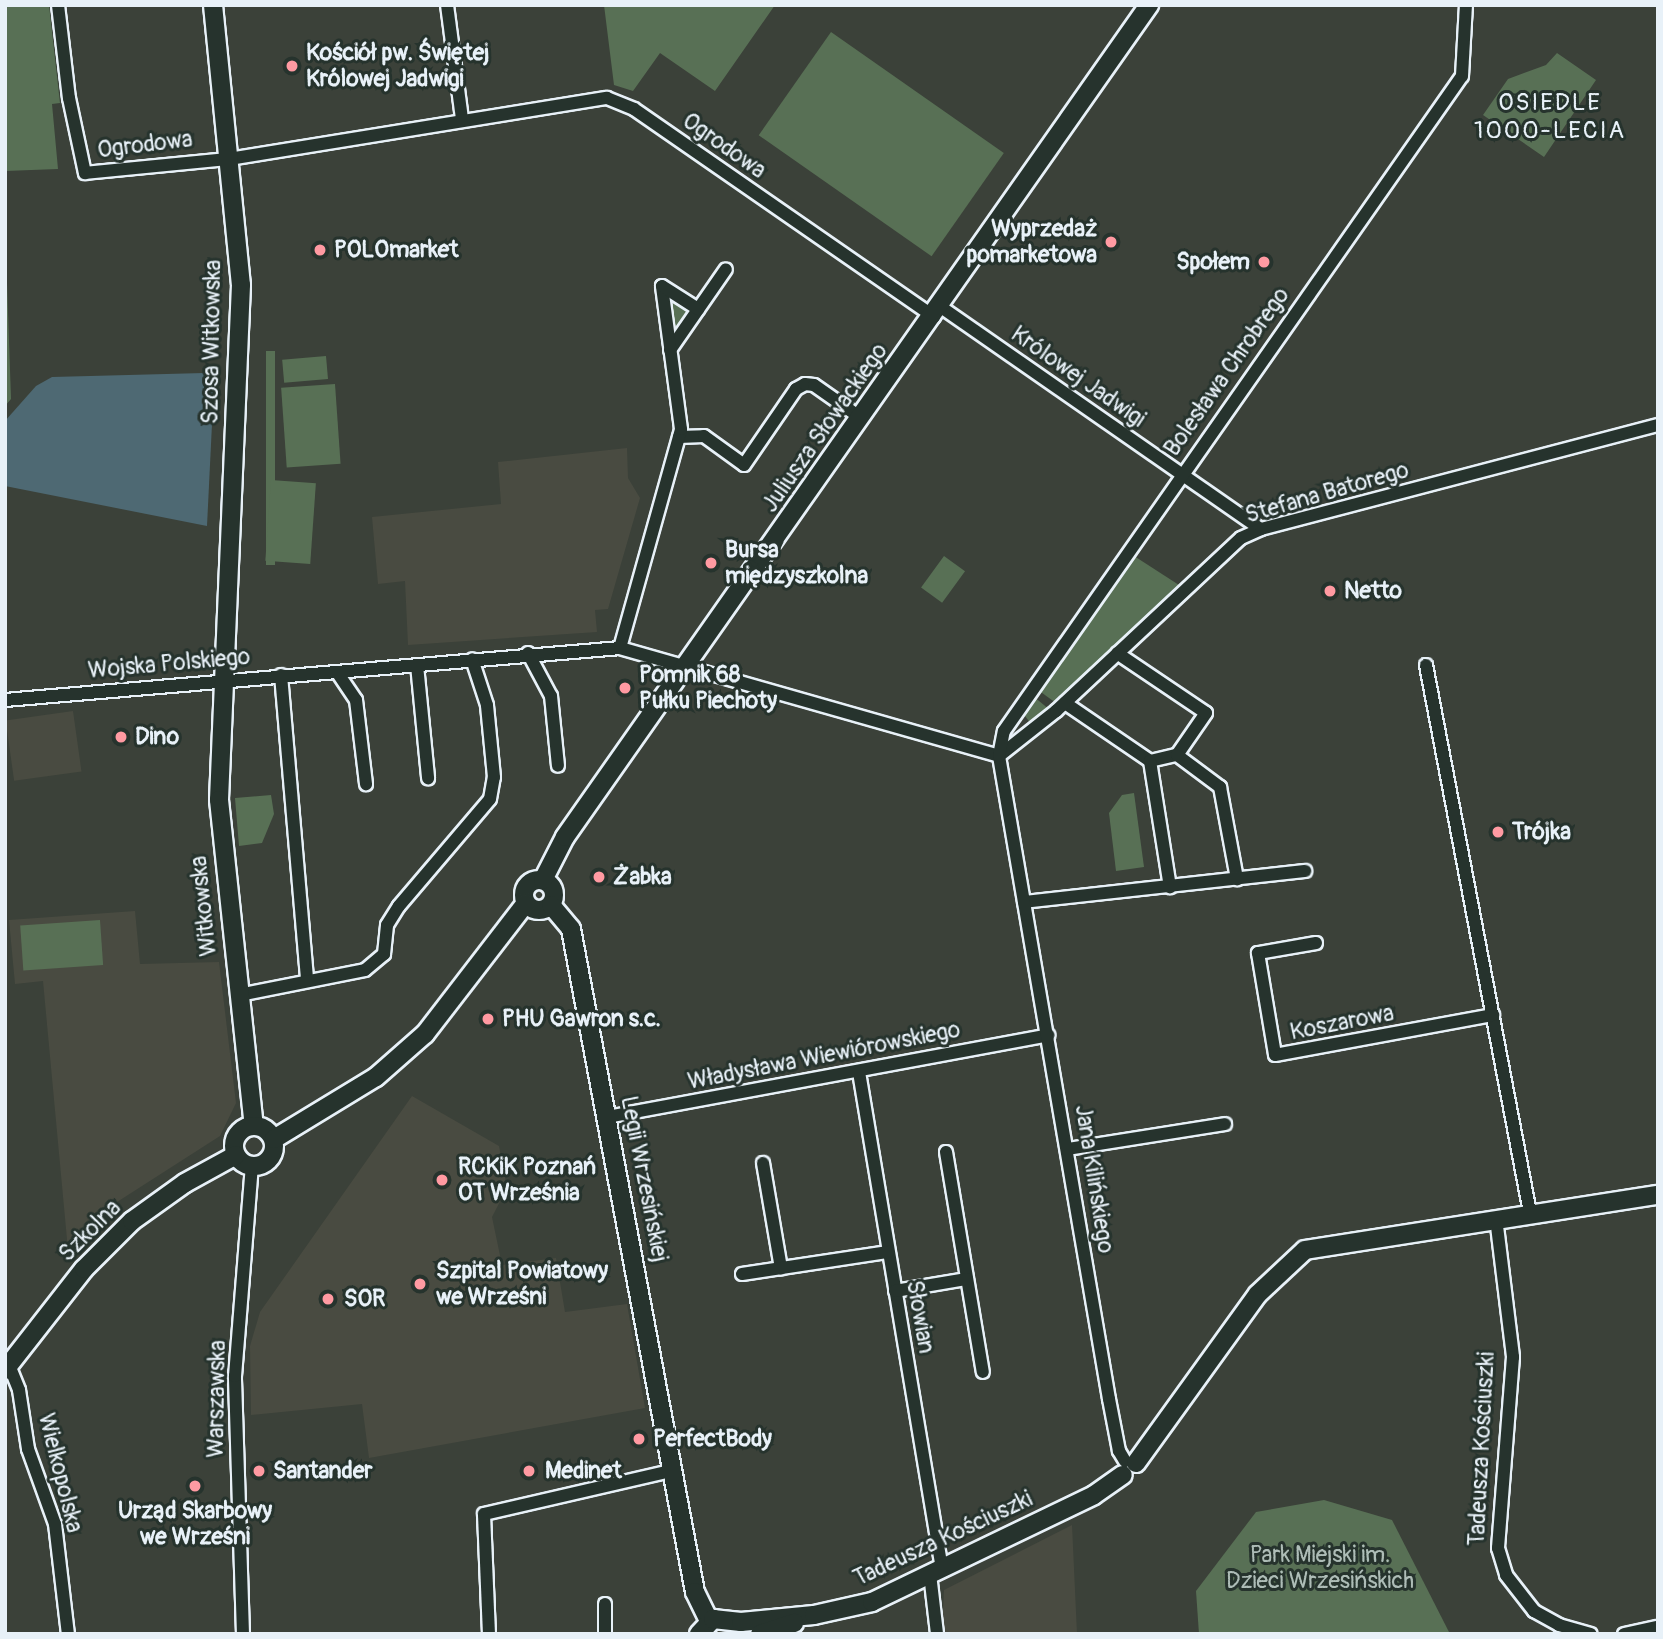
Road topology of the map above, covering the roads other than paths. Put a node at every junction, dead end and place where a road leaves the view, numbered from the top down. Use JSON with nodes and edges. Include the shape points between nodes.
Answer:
{"nodes":[{"id":1,"x":58,"y":5,"type":"edge"},
{"id":2,"x":213,"y":5,"type":"edge"},
{"id":3,"x":447,"y":5,"type":"edge"},
{"id":4,"x":1149,"y":5,"type":"edge"},
{"id":5,"x":1466,"y":5,"type":"edge"},
{"id":6,"x":462,"y":119,"type":"junction"},
{"id":7,"x":229,"y":159,"type":"junction"},
{"id":8,"x":726,"y":269,"type":"dead end"},
{"id":9,"x":698,"y":309,"type":"junction"},
{"id":10,"x":937,"y":312,"type":"junction"},
{"id":11,"x":670,"y":349,"type":"junction"},
{"id":12,"x":861,"y":418,"type":"junction"},
{"id":13,"x":1658,"y":425,"type":"edge"},
{"id":14,"x":679,"y":437,"type":"junction"},
{"id":15,"x":1181,"y":473,"type":"junction"},
{"id":16,"x":1261,"y":529,"type":"junction"},
{"id":17,"x":620,"y":648,"type":"junction"},
{"id":18,"x":528,"y":653,"type":"junction"},
{"id":19,"x":1117,"y":653,"type":"junction"},
{"id":20,"x":472,"y":659,"type":"junction"},
{"id":21,"x":417,"y":664,"type":"junction"},
{"id":22,"x":687,"y":664,"type":"junction"},
{"id":23,"x":1426,"y":664,"type":"dead end"},
{"id":24,"x":337,"y":672,"type":"junction"},
{"id":25,"x":282,"y":675,"type":"junction"},
{"id":26,"x":223,"y":680,"type":"junction"},
{"id":27,"x":5,"y":700,"type":"edge"},
{"id":28,"x":1065,"y":703,"type":"junction"},
{"id":29,"x":1177,"y":755,"type":"junction"},
{"id":30,"x":999,"y":756,"type":"junction"},
{"id":31,"x":1150,"y":761,"type":"junction"},
{"id":32,"x":558,"y":766,"type":"dead end"},
{"id":33,"x":428,"y":778,"type":"dead end"},
{"id":34,"x":366,"y":784,"type":"dead end"},
{"id":35,"x":1305,"y":871,"type":"dead end"},
{"id":36,"x":1237,"y":879,"type":"junction"},
{"id":37,"x":543,"y":880,"type":"junction"},
{"id":38,"x":1170,"y":887,"type":"junction"},
{"id":39,"x":1024,"y":902,"type":"junction"},
{"id":40,"x":526,"y":903,"type":"junction"},
{"id":41,"x":551,"y":905,"type":"junction"},
{"id":42,"x":1316,"y":943,"type":"dead end"},
{"id":43,"x":307,"y":979,"type":"junction"},
{"id":44,"x":239,"y":995,"type":"junction"},
{"id":45,"x":1493,"y":1015,"type":"junction"},
{"id":46,"x":1048,"y":1035,"type":"junction"},
{"id":47,"x":859,"y":1072,"type":"junction"},
{"id":48,"x":607,"y":1117,"type":"junction"},
{"id":49,"x":1225,"y":1124,"type":"dead end"},
{"id":50,"x":254,"y":1125,"type":"junction"},
{"id":51,"x":274,"y":1139,"type":"junction"},
{"id":52,"x":1068,"y":1149,"type":"junction"},
{"id":53,"x":946,"y":1152,"type":"dead end"},
{"id":54,"x":236,"y":1155,"type":"junction"},
{"id":55,"x":762,"y":1163,"type":"dead end"},
{"id":56,"x":252,"y":1166,"type":"junction"},
{"id":57,"x":1658,"y":1195,"type":"edge"},
{"id":58,"x":1530,"y":1213,"type":"junction"},
{"id":59,"x":1496,"y":1218,"type":"junction"},
{"id":60,"x":888,"y":1252,"type":"junction"},
{"id":61,"x":781,"y":1268,"type":"junction"},
{"id":62,"x":742,"y":1274,"type":"dead end"},
{"id":63,"x":967,"y":1279,"type":"junction"},
{"id":64,"x":894,"y":1291,"type":"junction"},
{"id":65,"x":7,"y":1368,"type":"edge"},
{"id":66,"x":983,"y":1372,"type":"dead end"},
{"id":67,"x":1128,"y":1466,"type":"junction"},
{"id":68,"x":674,"y":1470,"type":"junction"},
{"id":69,"x":936,"y":1572,"type":"junction"},
{"id":70,"x":605,"y":1604,"type":"dead end"},
{"id":71,"x":814,"y":1615,"type":"junction"},
{"id":72,"x":717,"y":1627,"type":"edge"},
{"id":73,"x":1658,"y":1627,"type":"edge"},
{"id":74,"x":68,"y":1634,"type":"edge"},
{"id":75,"x":243,"y":1634,"type":"edge"},
{"id":76,"x":489,"y":1634,"type":"edge"},
{"id":77,"x":605,"y":1634,"type":"edge"},
{"id":78,"x":760,"y":1634,"type":"edge"},
{"id":79,"x":937,"y":1634,"type":"edge"},
{"id":80,"x":1591,"y":1634,"type":"edge"},
{"id":81,"x":1624,"y":1634,"type":"edge"}],
"edges":[{"from":1,"to":7,"type":"street","name":"Ogrodowa","via":[[81,171]]},
{"from":2,"to":7,"type":"street","name":"Szosa Witkowska"},
{"from":3,"to":6,"type":"street"},
{"from":4,"to":10,"type":"street","name":"Juliusza Słowackiego"},
{"from":5,"to":15,"type":"street","name":"Bolesława Chrobrego","via":[[1462,76]]},
{"from":6,"to":7,"type":"street","name":"Ogrodowa"},
{"from":6,"to":10,"type":"street","name":"Ogrodowa","via":[[597,99],[623,103]]},
{"from":7,"to":26,"type":"street","name":"Szosa Witkowska","via":[[241,320]]},
{"from":8,"to":9,"type":"street"},
{"from":9,"to":11,"type":"street"},
{"from":9,"to":11,"type":"street","via":[[662,286]]},
{"from":10,"to":12,"type":"street","name":"Juliusza Słowackiego"},
{"from":10,"to":15,"type":"street","name":"Królowej Jadwigi"},
{"from":11,"to":14,"type":"street"},
{"from":12,"to":14,"type":"street","via":[[814,385],[805,384],[796,389],[744,465],[704,436]]},
{"from":12,"to":22,"type":"street","name":"Juliusza Słowackiego"},
{"from":13,"to":16,"type":"street","name":"Stefana Batorego"},
{"from":14,"to":17,"type":"street"},
{"from":15,"to":16,"type":"street","name":"Królowej Jadwigi"},
{"from":15,"to":30,"type":"street","name":"Bolesława Chrobrego","via":[[1028,693],[1004,731]]},
{"from":16,"to":19,"type":"street","name":"Stefana Batorego","via":[[1229,546]]},
{"from":17,"to":18,"type":"street","name":"Wojska Polskiego"},
{"from":17,"to":22,"type":"street","name":"Wojska Polskiego"},
{"from":18,"to":20,"type":"street","name":"Wojska Polskiego"},
{"from":18,"to":32,"type":"street","via":[[551,696]]},
{"from":19,"to":28,"type":"street","name":"Stefana Batorego"},
{"from":19,"to":29,"type":"street","via":[[1206,713]]},
{"from":20,"to":21,"type":"street","name":"Wojska Polskiego"},
{"from":20,"to":43,"type":"street","via":[[487,705],[494,777],[490,799],[399,906],[387,925],[384,954],[376,963],[365,970]]},
{"from":21,"to":24,"type":"street","name":"Wojska Polskiego"},
{"from":21,"to":33,"type":"street"},
{"from":22,"to":30,"type":"street","name":"Wojska Polskiego"},
{"from":22,"to":37,"type":"street","name":"Juliusza Słowackiego","via":[[550,859]]},
{"from":23,"to":45,"type":"street"},
{"from":24,"to":25,"type":"street","name":"Wojska Polskiego"},
{"from":24,"to":34,"type":"street","via":[[356,700]]},
{"from":25,"to":26,"type":"street","name":"Wojska Polskiego"},
{"from":25,"to":43,"type":"street"},
{"from":26,"to":27,"type":"street","name":"Wojska Polskiego"},
{"from":26,"to":44,"type":"street","name":"Witkowska","via":[[219,800]]},
{"from":28,"to":30,"type":"street","name":"Stefana Batorego","via":[[1020,744]]},
{"from":28,"to":31,"type":"street"},
{"from":29,"to":31,"type":"street"},
{"from":29,"to":36,"type":"street","via":[[1220,787]]},
{"from":30,"to":39,"type":"street","name":"Jana Kilińskiego"},
{"from":31,"to":38,"type":"street"},
{"from":35,"to":36,"type":"street"},
{"from":36,"to":38,"type":"street"},
{"from":37,"to":40,"type":"street","via":[[526,886]]},
{"from":37,"to":41,"type":"street","via":[[554,890]]},
{"from":38,"to":39,"type":"street"},
{"from":39,"to":46,"type":"street","name":"Jana Kilińskiego"},
{"from":40,"to":41,"type":"street","via":[[538,910]]},
{"from":40,"to":51,"type":"street","via":[[425,1034],[376,1077]]},
{"from":41,"to":48,"type":"street","name":"Legii Wrzesińskiej","via":[[571,929]]},
{"from":42,"to":45,"type":"street","name":"Koszarowa","via":[[1258,953],[1275,1055]]},
{"from":43,"to":44,"type":"street"},
{"from":44,"to":50,"type":"street","name":"Witkowska"},
{"from":45,"to":58,"type":"street"},
{"from":46,"to":47,"type":"street","name":"Władysława Wiewiórowskiego"},
{"from":46,"to":52,"type":"street","name":"Jana Kilińskiego"},
{"from":47,"to":48,"type":"street","name":"Władysława Wiewiórowskiego"},
{"from":47,"to":60,"type":"street","name":"Słowian"},
{"from":48,"to":68,"type":"street","name":"Legii Wrzesińskiej"},
{"from":49,"to":52,"type":"street"},
{"from":50,"to":51,"type":"street"},
{"from":50,"to":54,"type":"street","via":[[237,1135]]},
{"from":51,"to":56,"type":"street","via":[[270,1159]]},
{"from":52,"to":67,"type":"street","name":"Jana Kilińskiego","via":[[1114,1425]]},
{"from":53,"to":63,"type":"street"},
{"from":54,"to":56,"type":"street"},
{"from":54,"to":65,"type":"street","name":"Szkolna","via":[[132,1221],[84,1269]]},
{"from":55,"to":61,"type":"street"},
{"from":56,"to":75,"type":"street","name":"Warszawska","via":[[235,1376]]},
{"from":57,"to":58,"type":"street","name":"Tadeusza Kościuszki"},
{"from":58,"to":59,"type":"street","name":"Tadeusza Kościuszki"},
{"from":59,"to":67,"type":"street","name":"Tadeusza Kościuszki","via":[[1314,1248],[1298,1255],[1258,1294]]},
{"from":59,"to":80,"type":"street","name":"Tadeusza Kościuszki","via":[[1513,1357],[1497,1548],[1506,1575],[1534,1611],[1559,1625]]},
{"from":60,"to":61,"type":"street"},
{"from":60,"to":64,"type":"street","name":"Słowian"},
{"from":61,"to":62,"type":"street"},
{"from":63,"to":64,"type":"street"},
{"from":63,"to":66,"type":"street"},
{"from":64,"to":69,"type":"street","name":"Słowian"},
{"from":65,"to":74,"type":"street","name":"Wielkopolska","via":[[19,1390],[28,1449],[55,1524]]},
{"from":67,"to":69,"type":"street","name":"Tadeusza Kościuszki","via":[[1094,1495]]},
{"from":68,"to":72,"type":"street","name":"Legii Wrzesińskiej","via":[[695,1592]]},
{"from":68,"to":76,"type":"street","via":[[484,1514]]},
{"from":69,"to":71,"type":"street","name":"Tadeusza Kościuszki","via":[[872,1602]]},
{"from":69,"to":79,"type":"street","name":"Słowian"},
{"from":70,"to":77,"type":"street"},
{"from":71,"to":72,"type":"street","name":"Tadeusza Kościuszki"},
{"from":71,"to":78,"type":"street","name":"Tadeusza Kościuszki"},
{"from":73,"to":81,"type":"street"}]}
